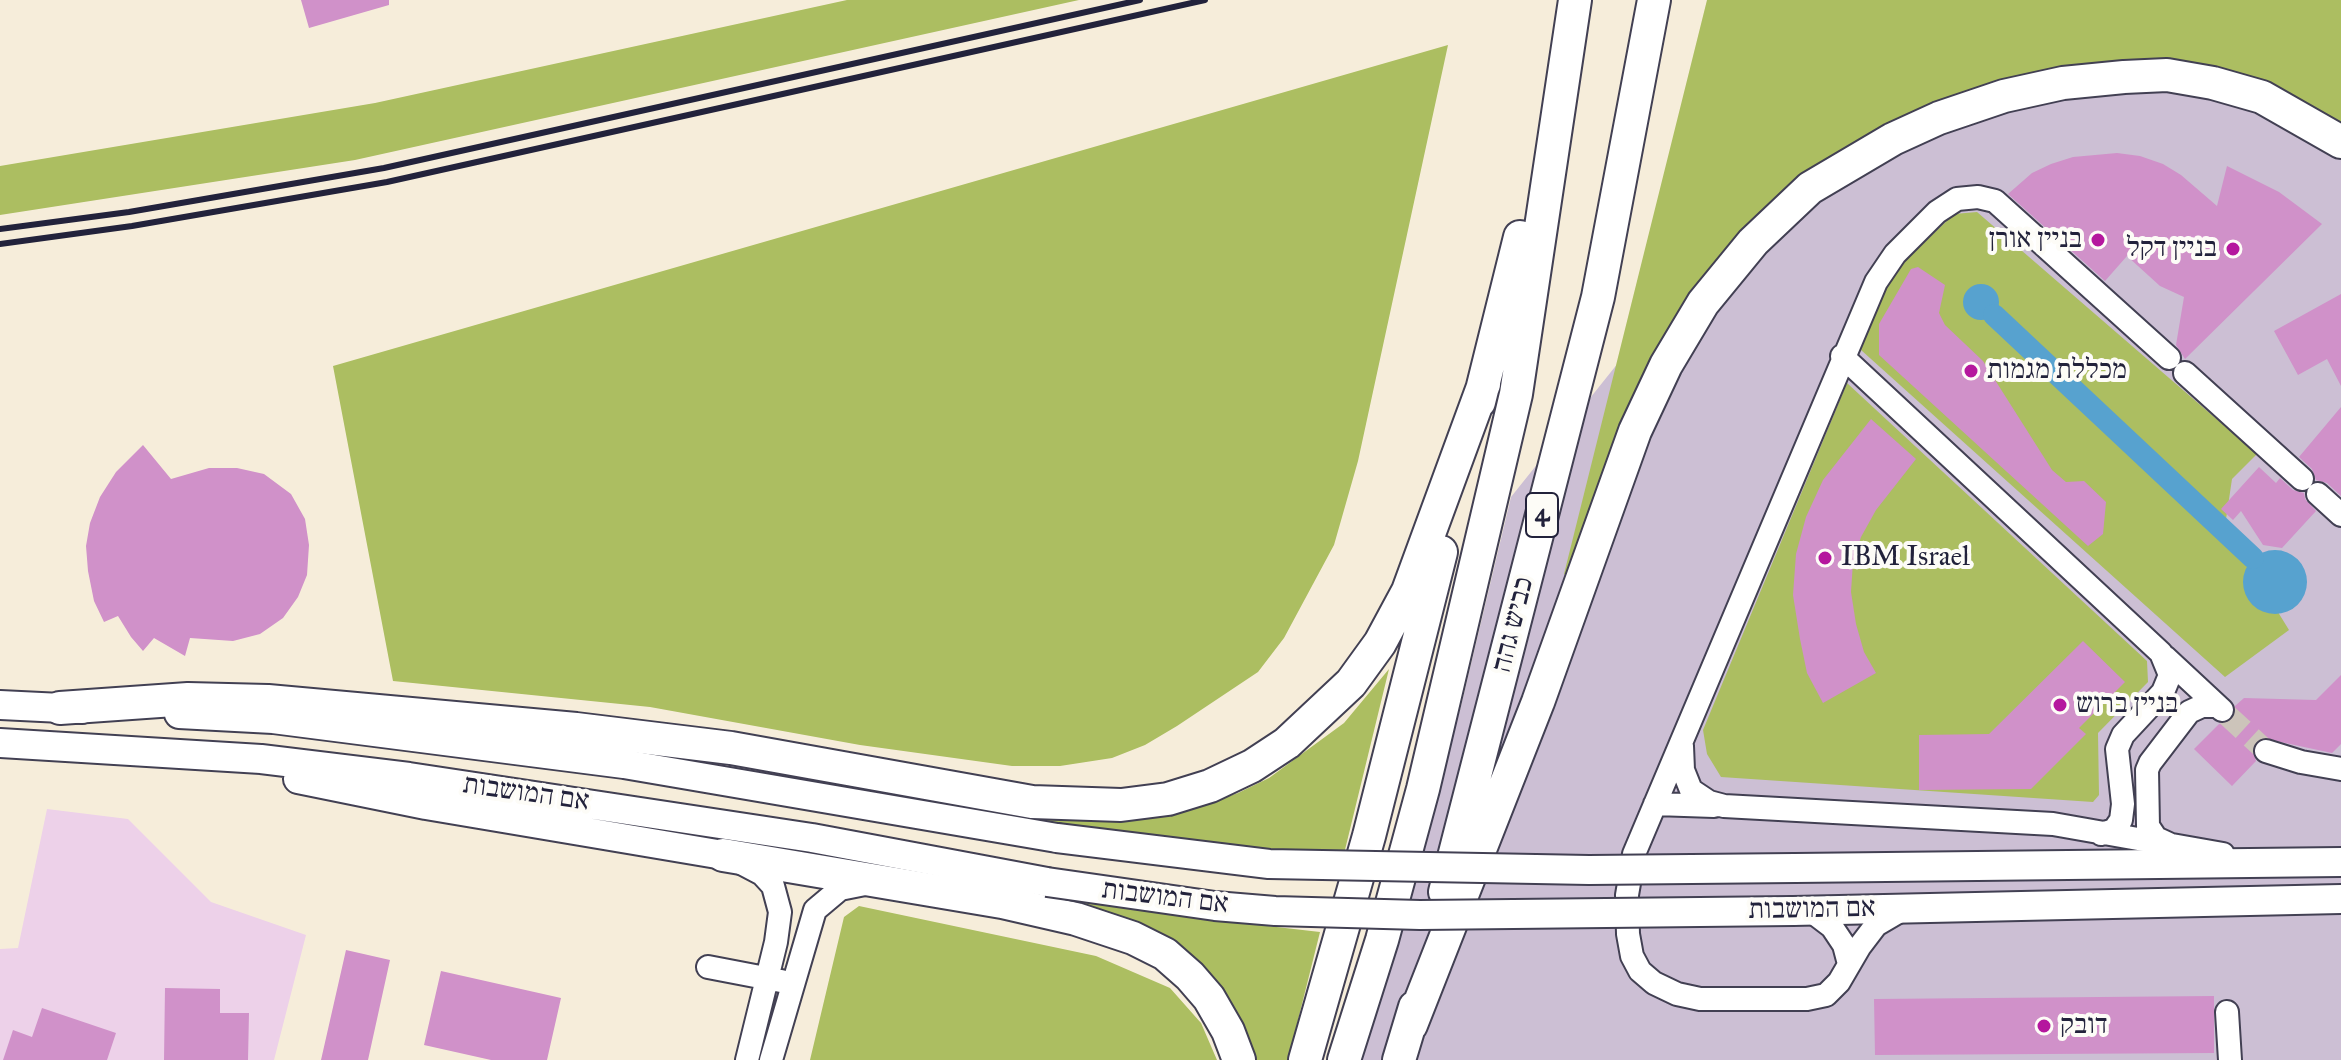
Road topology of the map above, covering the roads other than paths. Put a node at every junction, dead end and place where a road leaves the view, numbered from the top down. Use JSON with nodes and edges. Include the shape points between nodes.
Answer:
{"nodes":[{"id":1,"x":1575,"y":0,"type":"edge"},
{"id":2,"x":1654,"y":0,"type":"edge"},
{"id":3,"x":1565,"y":60,"type":"junction"},
{"id":4,"x":2341,"y":142,"type":"edge"},
{"id":5,"x":1842,"y":356,"type":"junction"},
{"id":6,"x":1484,"y":384,"type":"junction"},
{"id":7,"x":2341,"y":515,"type":"edge"},
{"id":8,"x":2161,"y":653,"type":"junction"},
{"id":9,"x":0,"y":705,"type":"edge"},
{"id":10,"x":60,"y":708,"type":"junction"},
{"id":11,"x":1682,"y":742,"type":"junction"},
{"id":12,"x":0,"y":743,"type":"edge"},
{"id":13,"x":2266,"y":751,"type":"tunnel mouth"},
{"id":14,"x":200,"y":755,"type":"junction"},
{"id":15,"x":2341,"y":769,"type":"edge"},
{"id":16,"x":1655,"y":804,"type":"junction"},
{"id":17,"x":1724,"y":806,"type":"junction"},
{"id":18,"x":2101,"y":834,"type":"junction"},
{"id":19,"x":2174,"y":846,"type":"junction"},
{"id":20,"x":723,"y":855,"type":"junction"},
{"id":21,"x":2341,"y":862,"type":"edge"},
{"id":22,"x":2276,"y":863,"type":"junction"},
{"id":23,"x":888,"y":882,"type":"junction"},
{"id":24,"x":2341,"y":899,"type":"edge"},
{"id":25,"x":1906,"y":908,"type":"junction"},
{"id":26,"x":1802,"y":911,"type":"junction"},
{"id":27,"x":1849,"y":964,"type":"junction"},
{"id":28,"x":708,"y":967,"type":"dead end"},
{"id":29,"x":793,"y":979,"type":"junction"},
{"id":30,"x":766,"y":980,"type":"junction"},
{"id":31,"x":2227,"y":1012,"type":"dead end"},
{"id":32,"x":1411,"y":1025,"type":"junction"},
{"id":33,"x":747,"y":1060,"type":"edge"},
{"id":34,"x":771,"y":1060,"type":"edge"},
{"id":35,"x":1239,"y":1060,"type":"edge"},
{"id":36,"x":1305,"y":1060,"type":"edge"},
{"id":37,"x":1344,"y":1060,"type":"edge"},
{"id":38,"x":1399,"y":1060,"type":"edge"},
{"id":39,"x":2230,"y":1060,"type":"edge"}],
"edges":[{"from":1,"to":3,"type":"highway","name":"כביש גהה","number":"4"},
{"from":2,"to":32,"type":"highway","name":"כביש גהה","number":"4","via":[[1598,297]]},
{"from":3,"to":6,"type":"highway"},
{"from":3,"to":37,"type":"highway","name":"כביש גהה","number":"4","via":[[1516,394],[1423,789]]},
{"from":4,"to":32,"type":"highway","via":[[2262,97],[2213,83],[2167,75],[2063,83],[2004,96],[1893,139],[1810,188],[1753,242],[1703,303],[1641,418],[1538,702]]},
{"from":5,"to":7,"type":"street","via":[[1895,254],[1957,199],[1995,201]]},
{"from":5,"to":8,"type":"street"},
{"from":5,"to":11,"type":"street"},
{"from":6,"to":10,"type":"highway","via":[[1408,591],[1351,683],[1287,743],[1252,766],[1168,799],[1121,805],[1032,802],[731,748],[283,703],[188,699]]},
{"from":6,"to":36,"type":"highway","via":[[1369,836]]},
{"from":8,"to":18,"type":"street","via":[[2170,675],[2163,692],[2123,735],[2117,749],[2121,820],[2114,830]]},
{"from":8,"to":19,"type":"street","via":[[2222,711],[2202,706],[2189,712],[2147,770],[2148,826],[2156,838]]},
{"from":9,"to":10,"type":"main road","name":"אם המושבות"},
{"from":10,"to":22,"type":"main road","name":"אם המושבות","bridge":true,"via":[[273,719],[464,742],[669,771],[1057,838],[1269,864],[1589,870]]},
{"from":11,"to":16,"type":"street"},
{"from":11,"to":17,"type":"street","via":[[1683,770],[1691,790]]},
{"from":12,"to":14,"type":"main road","name":"אם המושבות"},
{"from":13,"to":15,"type":"street"},
{"from":14,"to":20,"type":"main road","via":[[349,790]]},
{"from":14,"to":26,"type":"main road","name":"אם המושבות","bridge":true,"via":[[350,769],[587,803],[1215,906],[1420,915]]},
{"from":16,"to":17,"type":"street"},
{"from":16,"to":27,"type":"street","via":[[1634,854],[1627,895],[1632,956],[1654,983],[1700,999],[1807,999],[1826,995]]},
{"from":17,"to":18,"type":"street","via":[[2053,824]]},
{"from":18,"to":19,"type":"street"},
{"from":19,"to":22,"type":"street"},
{"from":20,"to":23,"type":"highway"},
{"from":20,"to":30,"type":"street","via":[[762,874],[778,897],[778,928]]},
{"from":21,"to":22,"type":"main road","name":"אם המושבות"},
{"from":23,"to":29,"type":"street","via":[[840,889],[815,910]]},
{"from":23,"to":35,"type":"highway","via":[[1076,919],[1165,954],[1209,998]]},
{"from":24,"to":25,"type":"main road","name":"אם המושבות"},
{"from":25,"to":26,"type":"main road","name":"אם המושבות"},
{"from":25,"to":27,"type":"street","via":[[1876,925]]},
{"from":26,"to":27,"type":"street","via":[[1832,927]]},
{"from":28,"to":30,"type":"street"},
{"from":29,"to":30,"type":"street"},
{"from":29,"to":34,"type":"street"},
{"from":30,"to":33,"type":"street"},
{"from":31,"to":39,"type":"street"},
{"from":32,"to":38,"type":"highway","name":"כביש גהה","number":"4"}]}
